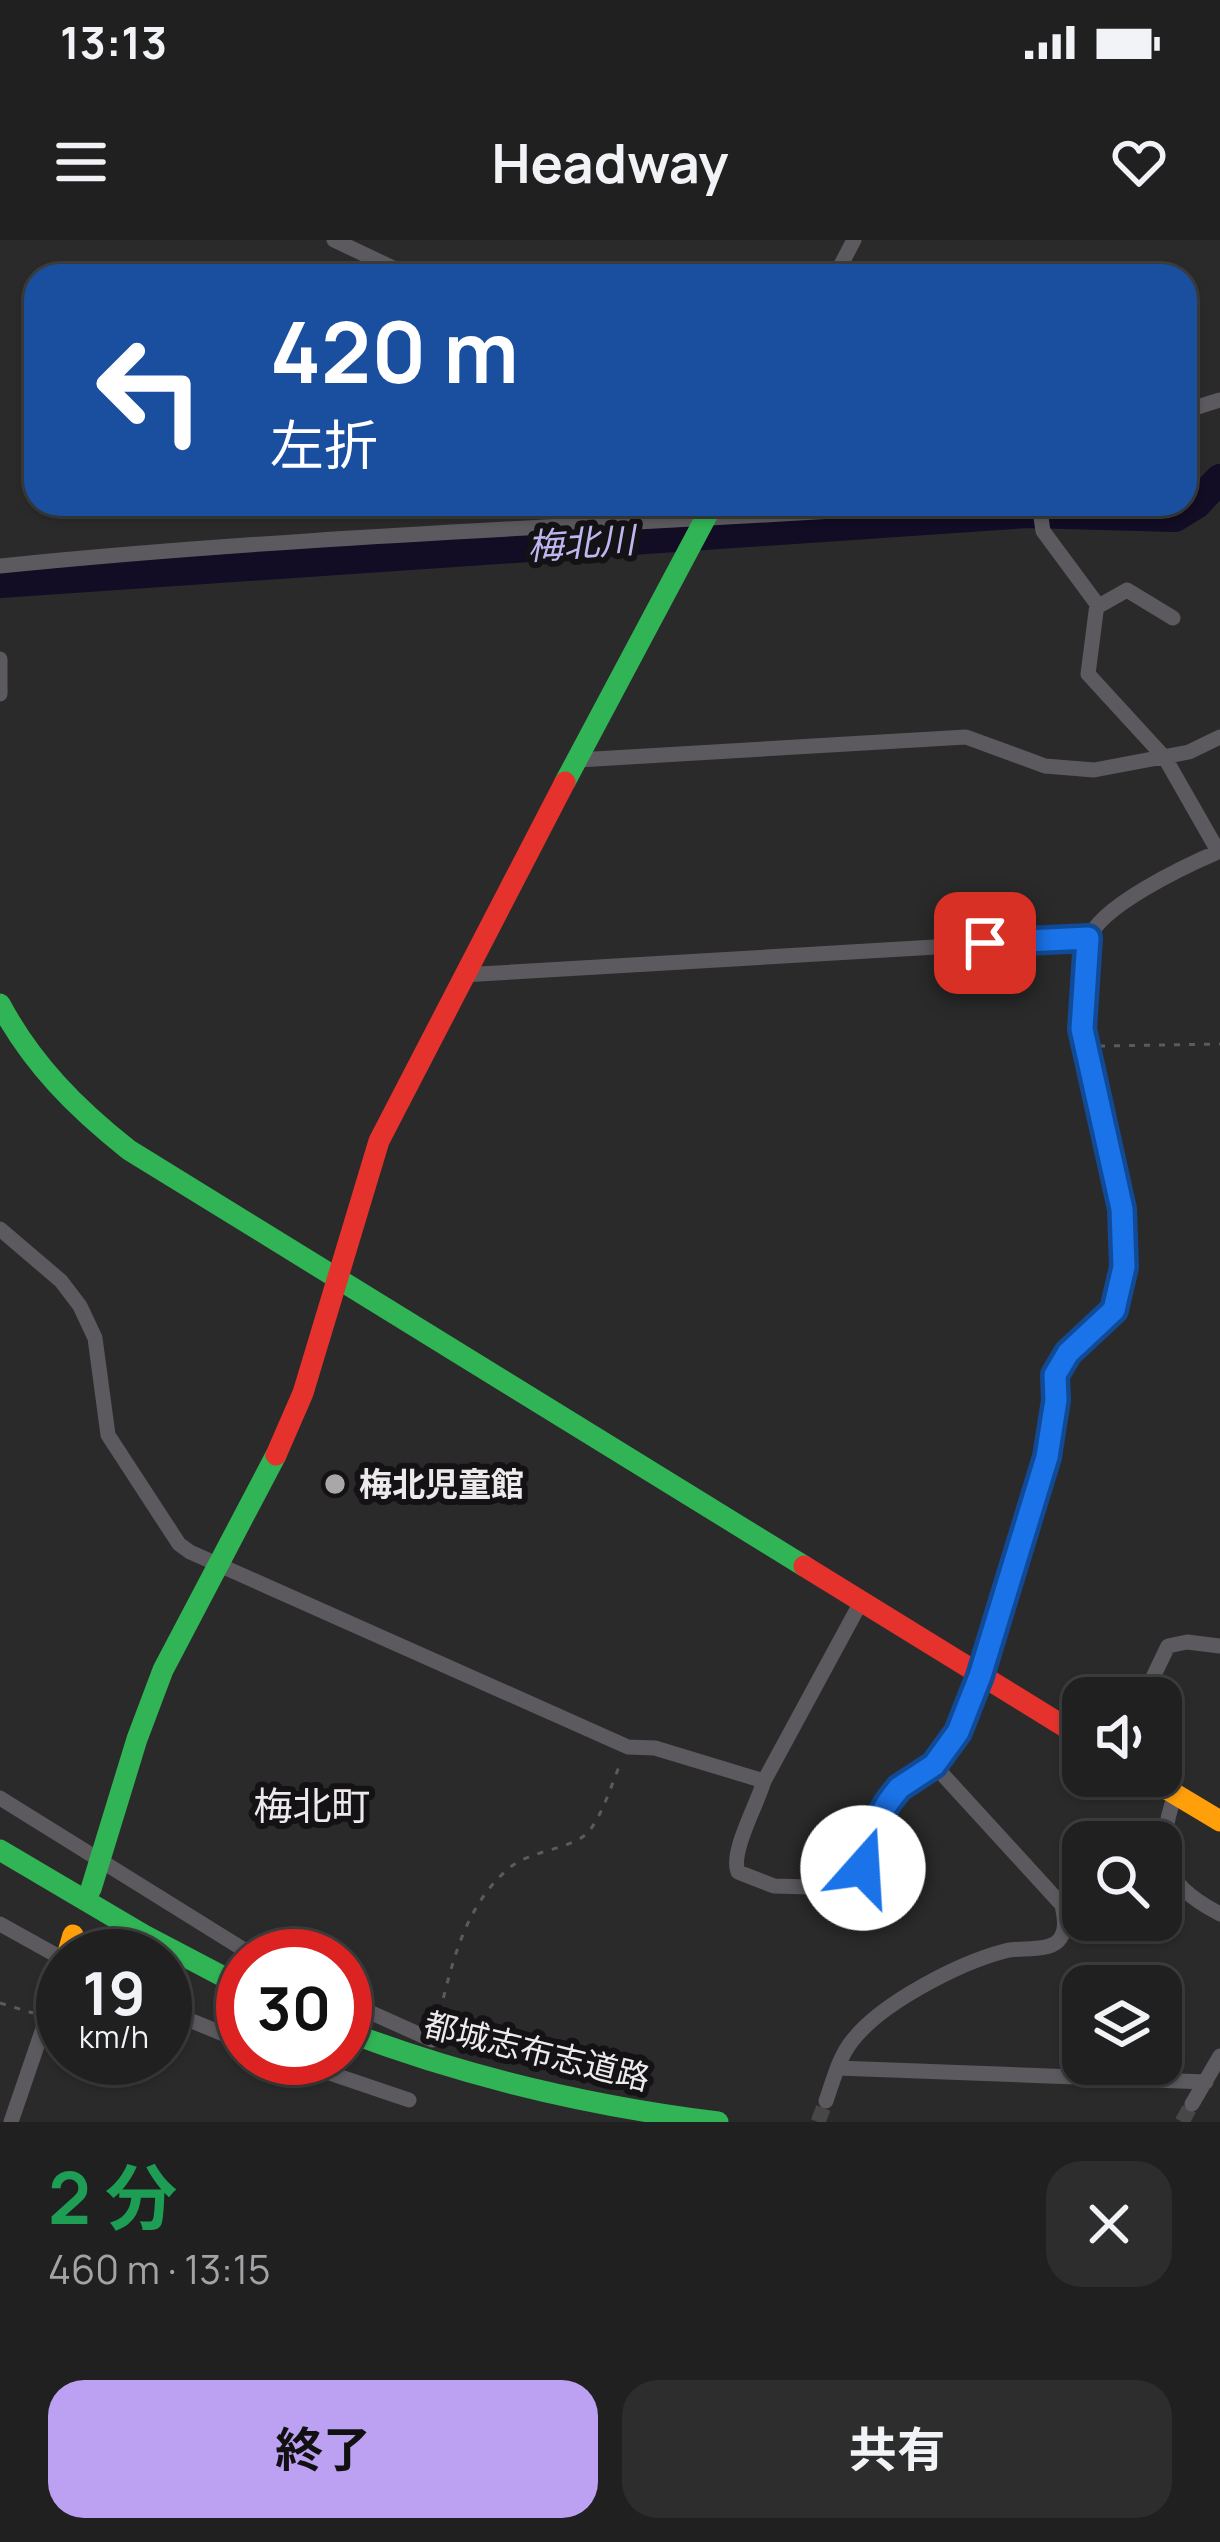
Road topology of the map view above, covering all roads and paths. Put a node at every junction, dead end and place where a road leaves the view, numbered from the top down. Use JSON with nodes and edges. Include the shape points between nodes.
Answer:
{"nodes":[{"id":1,"x":334,"y":240,"type":"edge"},
{"id":2,"x":385,"y":264,"type":"edge"},
{"id":3,"x":583,"y":516,"type":"edge"},
{"id":4,"x":663,"y":516,"type":"edge"},
{"id":5,"x":707,"y":516,"type":"edge"},
{"id":6,"x":1041,"y":516,"type":"edge"},
{"id":7,"x":583,"y":523,"type":"junction"},
{"id":8,"x":0,"y":566,"type":"edge"},
{"id":9,"x":1097,"y":607,"type":"junction"},
{"id":10,"x":1173,"y":617,"type":"dead end"},
{"id":11,"x":0,"y":659,"type":"edge"},
{"id":12,"x":0,"y":694,"type":"edge"},
{"id":13,"x":1220,"y":737,"type":"edge"},
{"id":14,"x":1165,"y":758,"type":"junction"},
{"id":15,"x":578,"y":760,"type":"junction"},
{"id":16,"x":1219,"y":851,"type":"edge"},
{"id":17,"x":1088,"y":938,"type":"junction"},
{"id":18,"x":462,"y":975,"type":"junction"},
{"id":19,"x":3,"y":1017,"type":"edge"},
{"id":20,"x":1220,"y":1044,"type":"edge"},
{"id":21,"x":1085,"y":1046,"type":"junction"},
{"id":22,"x":0,"y":1229,"type":"edge"},
{"id":23,"x":337,"y":1281,"type":"junction"},
{"id":24,"x":218,"y":1563,"type":"junction"},
{"id":25,"x":861,"y":1602,"type":"junction"},
{"id":26,"x":1220,"y":1646,"type":"edge"},
{"id":27,"x":980,"y":1676,"type":"junction"},
{"id":28,"x":1153,"y":1677,"type":"edge"},
{"id":29,"x":1062,"y":1725,"type":"edge"},
{"id":30,"x":628,"y":1747,"type":"junction"},
{"id":31,"x":934,"y":1765,"type":"junction"},
{"id":32,"x":764,"y":1781,"type":"junction"},
{"id":33,"x":1174,"y":1797,"type":"edge"},
{"id":34,"x":1180,"y":1797,"type":"edge"},
{"id":35,"x":0,"y":1798,"type":"edge"},
{"id":36,"x":1220,"y":1822,"type":"edge"},
{"id":37,"x":0,"y":1850,"type":"edge"},
{"id":38,"x":100,"y":1858,"type":"junction"},
{"id":39,"x":0,"y":1867,"type":"edge"},
{"id":40,"x":91,"y":1889,"type":"dead end"},
{"id":41,"x":1220,"y":1914,"type":"edge"},
{"id":42,"x":0,"y":1924,"type":"edge"},
{"id":43,"x":105,"y":1929,"type":"edge"},
{"id":44,"x":216,"y":1936,"type":"edge"},
{"id":45,"x":36,"y":1938,"type":"edge"},
{"id":46,"x":216,"y":1973,"type":"edge"},
{"id":47,"x":0,"y":2003,"type":"edge"},
{"id":48,"x":372,"y":2013,"type":"edge"},
{"id":49,"x":36,"y":2014,"type":"edge"},
{"id":50,"x":432,"y":2040,"type":"joint"},
{"id":51,"x":372,"y":2041,"type":"edge"},
{"id":52,"x":36,"y":2050,"type":"edge"},
{"id":53,"x":1220,"y":2056,"type":"edge"},
{"id":54,"x":372,"y":2057,"type":"edge"},
{"id":55,"x":838,"y":2068,"type":"junction"},
{"id":56,"x":1206,"y":2082,"type":"junction"},
{"id":57,"x":365,"y":2085,"type":"edge"},
{"id":58,"x":410,"y":2100,"type":"dead end"},
{"id":59,"x":826,"y":2101,"type":"tunnel mouth"},
{"id":60,"x":1192,"y":2104,"type":"tunnel mouth"},
{"id":61,"x":11,"y":2122,"type":"edge"},
{"id":62,"x":612,"y":2122,"type":"edge"},
{"id":63,"x":718,"y":2122,"type":"edge"}],
"edges":[{"from":1,"to":2,"type":"street"},
{"from":3,"to":7,"type":"street"},
{"from":4,"to":7,"type":"street"},
{"from":5,"to":15,"type":"main road"},
{"from":6,"to":9,"type":"street"},
{"from":7,"to":8,"type":"street"},
{"from":9,"to":10,"type":"street","via":[[1126,590]]},
{"from":9,"to":14,"type":"street","via":[[1088,674]]},
{"from":11,"to":12,"type":"street"},
{"from":13,"to":14,"type":"street"},
{"from":14,"to":15,"type":"street","via":[[1072,770],[966,737],[940,737]]},
{"from":14,"to":16,"type":"street"},
{"from":15,"to":18,"type":"main road"},
{"from":16,"to":17,"type":"street","via":[[1129,897]]},
{"from":17,"to":18,"type":"street"},
{"from":17,"to":21,"type":"street"},
{"from":18,"to":23,"type":"main road","via":[[379,1141]]},
{"from":19,"to":23,"type":"main road","via":[[62,1096],[93,1122]]},
{"from":20,"to":21,"type":"path"},
{"from":21,"to":27,"type":"street","via":[[1117,1177],[1124,1267],[1114,1310],[1055,1375],[1047,1457]]},
{"from":22,"to":24,"type":"street","via":[[74,1296],[95,1338],[108,1435],[179,1544]]},
{"from":23,"to":24,"type":"main road","via":[[285,1436]]},
{"from":23,"to":25,"type":"main road"},
{"from":24,"to":30,"type":"street"},
{"from":24,"to":38,"type":"main road","via":[[163,1670]]},
{"from":25,"to":27,"type":"main road"},
{"from":25,"to":32,"type":"street"},
{"from":26,"to":28,"type":"street","via":[[1168,1646]]},
{"from":27,"to":29,"type":"main road"},
{"from":27,"to":31,"type":"street","via":[[958,1732]]},
{"from":30,"to":32,"type":"street"},
{"from":30,"to":50,"type":"path","via":[[590,1830],[512,1865],[472,1911]]},
{"from":31,"to":32,"type":"street","via":[[889,1801],[849,1888],[774,1886],[738,1871],[734,1855]]},
{"from":31,"to":55,"type":"street","via":[[1062,1905],[1064,1932],[1048,1947],[988,1955],[912,1993],[850,2042]]},
{"from":33,"to":41,"type":"street","via":[[1162,1852],[1171,1879]]},
{"from":34,"to":36,"type":"main road"},
{"from":35,"to":38,"type":"street"},
{"from":37,"to":46,"type":"main road"},
{"from":38,"to":40,"type":"main road"},
{"from":38,"to":44,"type":"street"},
{"from":39,"to":43,"type":"main road"},
{"from":42,"to":45,"type":"street"},
{"from":47,"to":49,"type":"path"},
{"from":48,"to":50,"type":"street"},
{"from":51,"to":63,"type":"main road","name":"都城志布志道路","via":[[526,2089]]},
{"from":52,"to":61,"type":"street"},
{"from":53,"to":56,"type":"street"},
{"from":54,"to":62,"type":"main road","name":"都城志布志道路"},
{"from":55,"to":56,"type":"street"},
{"from":55,"to":59,"type":"street"},
{"from":56,"to":60,"type":"street"},
{"from":57,"to":58,"type":"street"}]}
